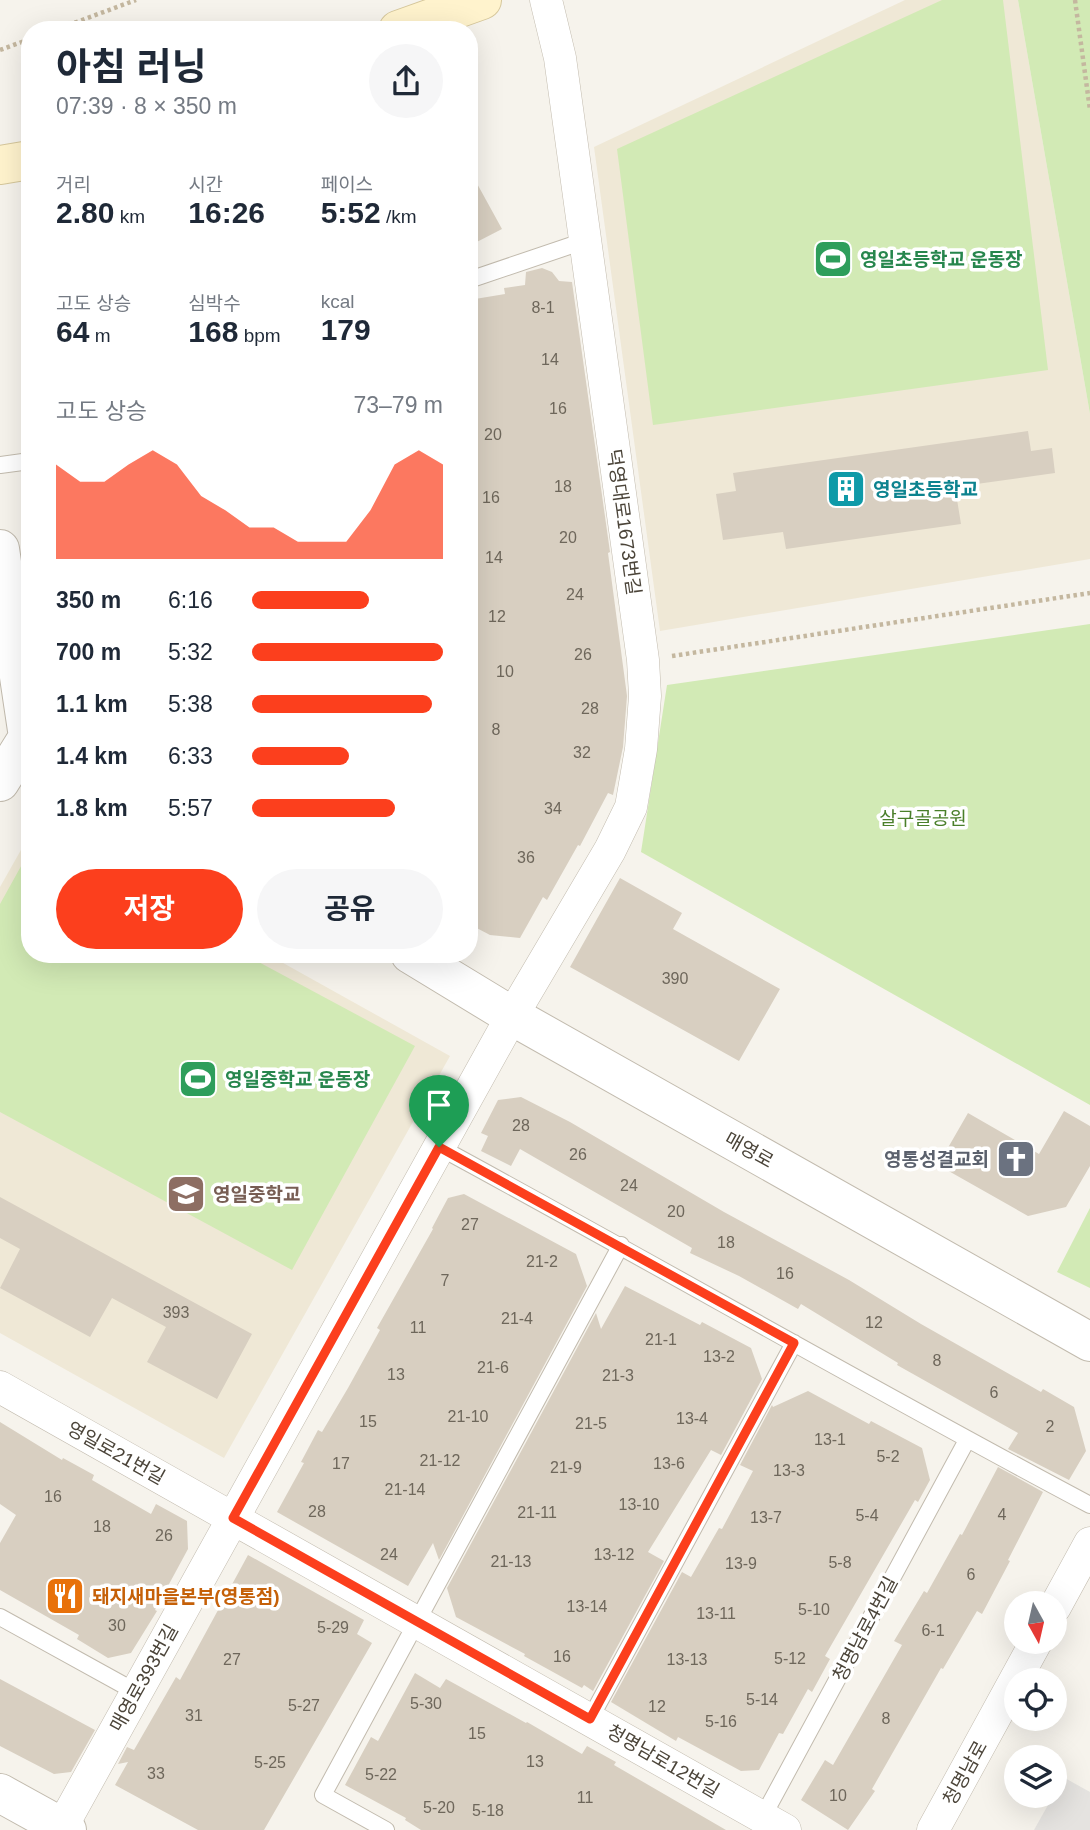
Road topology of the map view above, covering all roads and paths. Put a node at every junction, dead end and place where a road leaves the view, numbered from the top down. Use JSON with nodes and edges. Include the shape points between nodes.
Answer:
{"nodes":[{"id":1,"x":136,"y":0,"type":"edge"},
{"id":2,"x":482,"y":0,"type":"edge"},
{"id":3,"x":547,"y":0,"type":"edge"},
{"id":4,"x":1075,"y":0,"type":"edge"},
{"id":5,"x":79,"y":21,"type":"edge"},
{"id":6,"x":423,"y":21,"type":"edge"},
{"id":7,"x":21,"y":42,"type":"edge"},
{"id":8,"x":0,"y":50,"type":"edge"},
{"id":9,"x":1090,"y":110,"type":"edge"},
{"id":10,"x":21,"y":162,"type":"edge"},
{"id":11,"x":0,"y":165,"type":"edge"},
{"id":12,"x":584,"y":241,"type":"junction"},
{"id":13,"x":478,"y":277,"type":"edge"},
{"id":14,"x":21,"y":462,"type":"edge"},
{"id":15,"x":0,"y":465,"type":"edge"},
{"id":16,"x":0,"y":549,"type":"edge"},
{"id":17,"x":1090,"y":593,"type":"edge"},
{"id":18,"x":643,"y":660,"type":"junction"},
{"id":19,"x":19,"y":738,"type":"edge"},
{"id":20,"x":0,"y":782,"type":"edge"},
{"id":21,"x":426,"y":963,"type":"edge"},
{"id":22,"x":512,"y":1016,"type":"junction"},
{"id":23,"x":439,"y":1147,"type":"junction"},
{"id":24,"x":621,"y":1245,"type":"junction"},
{"id":25,"x":1090,"y":1342,"type":"edge"},
{"id":26,"x":794,"y":1343,"type":"junction"},
{"id":27,"x":0,"y":1387,"type":"edge"},
{"id":28,"x":967,"y":1440,"type":"junction"},
{"id":29,"x":1090,"y":1505,"type":"edge"},
{"id":30,"x":233,"y":1518,"type":"junction"},
{"id":31,"x":1090,"y":1543,"type":"edge"},
{"id":32,"x":1064,"y":1591,"type":"edge"},
{"id":33,"x":0,"y":1617,"type":"edge"},
{"id":34,"x":418,"y":1621,"type":"junction"},
{"id":35,"x":1029,"y":1654,"type":"edge"},
{"id":36,"x":136,"y":1692,"type":"junction"},
{"id":37,"x":590,"y":1719,"type":"junction"},
{"id":38,"x":0,"y":1793,"type":"edge"},
{"id":39,"x":768,"y":1826,"type":"edge"},
{"id":40,"x":63,"y":1829,"type":"edge"},
{"id":41,"x":386,"y":1830,"type":"edge"},
{"id":42,"x":933,"y":1830,"type":"edge"}],
"edges":[{"from":1,"to":5,"type":"path"},
{"from":2,"to":6,"type":"main road"},
{"from":3,"to":12,"type":"street","name":"덕영대로1673번길"},
{"from":4,"to":9,"type":"path"},
{"from":7,"to":8,"type":"path"},
{"from":10,"to":11,"type":"main road"},
{"from":12,"to":13,"type":"lane"},
{"from":12,"to":18,"type":"street","name":"덕영대로1673번길"},
{"from":14,"to":15,"type":"lane"},
{"from":16,"to":19,"type":"street"},
{"from":17,"to":18,"type":"path"},
{"from":18,"to":22,"type":"street","name":"덕영대로1673번길","via":[[641,749],[631,807]]},
{"from":19,"to":20,"type":"street"},
{"from":21,"to":22,"type":"street","name":"매영로"},
{"from":22,"to":23,"type":"street","name":"매영로393번길"},
{"from":22,"to":25,"type":"street","name":"매영로"},
{"from":23,"to":24,"type":"lane"},
{"from":23,"to":30,"type":"street","name":"매영로393번길"},
{"from":24,"to":26,"type":"lane"},
{"from":24,"to":34,"type":"lane"},
{"from":26,"to":28,"type":"lane"},
{"from":26,"to":37,"type":"lane"},
{"from":27,"to":30,"type":"street","name":"영일로21번길"},
{"from":28,"to":29,"type":"lane"},
{"from":28,"to":39,"type":"lane","name":"청명남로4번길"},
{"from":30,"to":34,"type":"street","name":"청명남로12번길"},
{"from":30,"to":36,"type":"street","name":"매영로393번길"},
{"from":31,"to":32,"type":"street"},
{"from":33,"to":36,"type":"lane"},
{"from":34,"to":37,"type":"street","name":"청명남로12번길"},
{"from":34,"to":41,"type":"lane","via":[[323,1795]]},
{"from":35,"to":42,"type":"street","name":"청명남로"},
{"from":36,"to":40,"type":"street","name":"매영로393번길"},
{"from":37,"to":39,"type":"street","name":"청명남로12번길"},
{"from":38,"to":40,"type":"street"}]}
